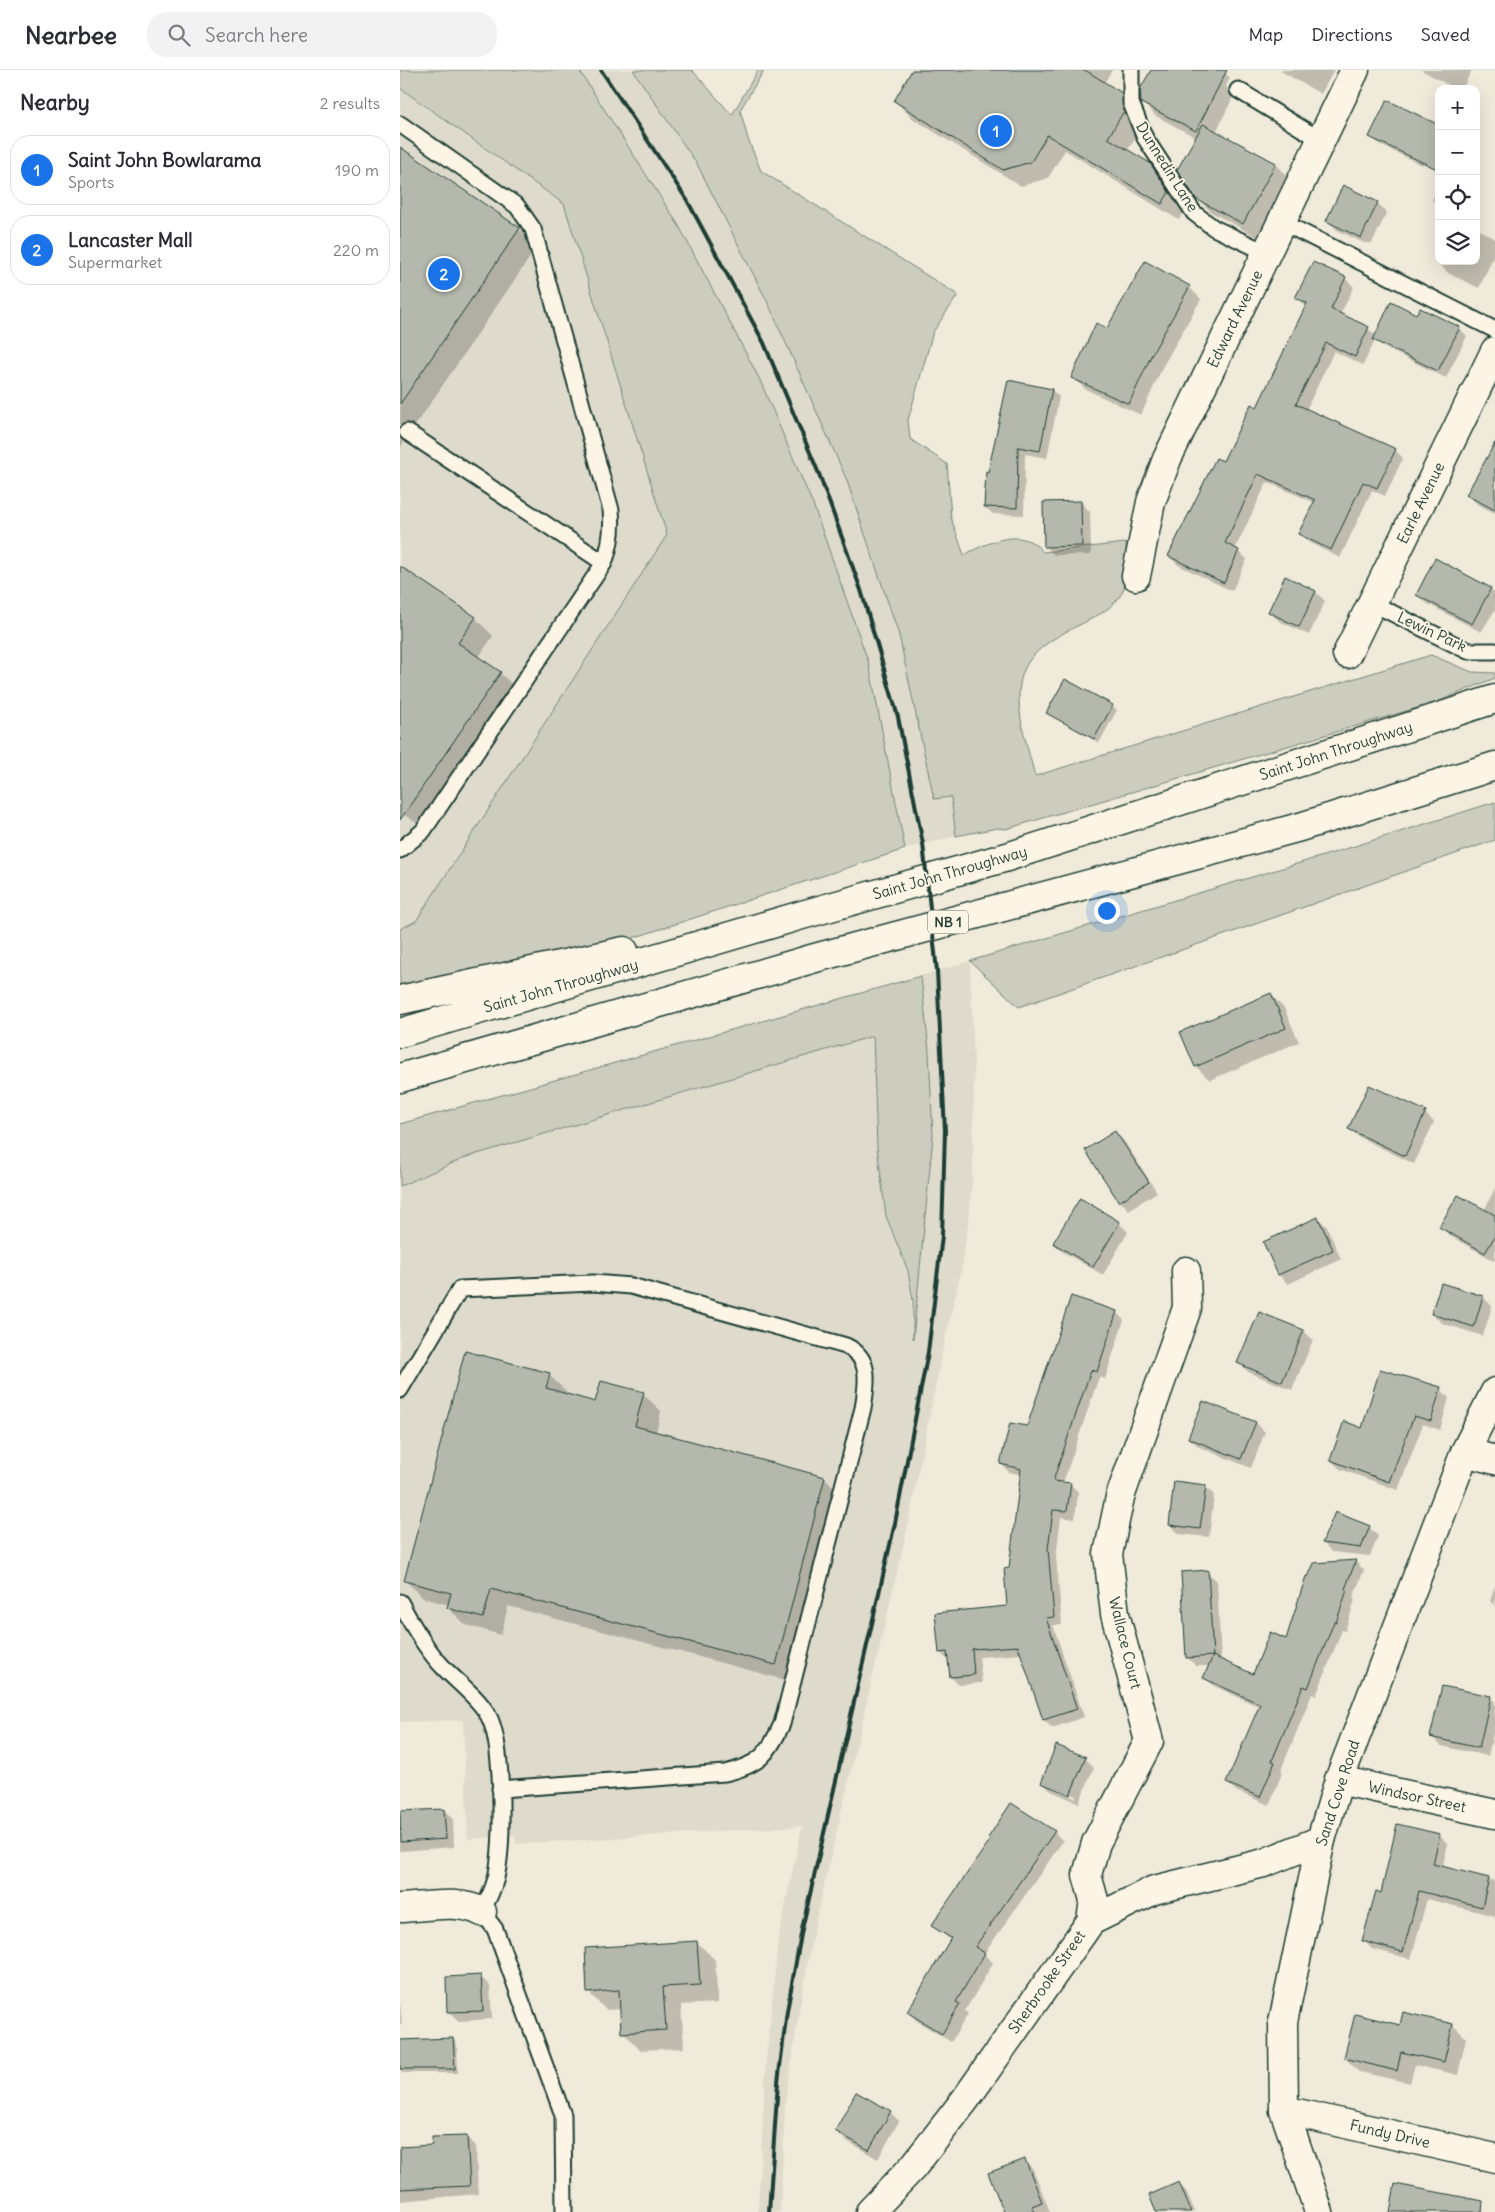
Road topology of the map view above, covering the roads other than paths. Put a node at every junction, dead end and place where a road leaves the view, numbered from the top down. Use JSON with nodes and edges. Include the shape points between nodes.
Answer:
{"nodes":[{"id":1,"x":1131,"y":70,"type":"edge"},
{"id":2,"x":1356,"y":70,"type":"edge"},
{"id":3,"x":1238,"y":90,"type":"dead end"},
{"id":4,"x":400,"y":124,"type":"edge"},
{"id":5,"x":1321,"y":140,"type":"junction"},
{"id":6,"x":1282,"y":222,"type":"junction"},
{"id":7,"x":1267,"y":253,"type":"junction"},
{"id":8,"x":1495,"y":330,"type":"edge"},
{"id":9,"x":1495,"y":351,"type":"edge"},
{"id":10,"x":407,"y":432,"type":"dead end"},
{"id":11,"x":604,"y":563,"type":"junction"},
{"id":12,"x":1136,"y":576,"type":"dead end"},
{"id":13,"x":1372,"y":603,"type":"junction"},
{"id":14,"x":1495,"y":651,"type":"edge"},
{"id":15,"x":1347,"y":654,"type":"dead end"},
{"id":16,"x":1495,"y":699,"type":"edge"},
{"id":17,"x":1495,"y":766,"type":"edge"},
{"id":18,"x":400,"y":850,"type":"edge"},
{"id":19,"x":802,"y":914,"type":"junction"},
{"id":20,"x":400,"y":1000,"type":"edge"},
{"id":21,"x":400,"y":1033,"type":"edge"},
{"id":22,"x":400,"y":1078,"type":"edge"},
{"id":23,"x":1186,"y":1271,"type":"dead end"},
{"id":24,"x":400,"y":1390,"type":"edge"},
{"id":25,"x":1495,"y":1392,"type":"edge"},
{"id":26,"x":1465,"y":1452,"type":"junction"},
{"id":27,"x":1495,"y":1460,"type":"edge"},
{"id":28,"x":400,"y":1602,"type":"edge"},
{"id":29,"x":1340,"y":1780,"type":"junction"},
{"id":30,"x":500,"y":1789,"type":"junction"},
{"id":31,"x":1495,"y":1814,"type":"edge"},
{"id":32,"x":1321,"y":1840,"type":"junction"},
{"id":33,"x":400,"y":1908,"type":"edge"},
{"id":34,"x":482,"y":1912,"type":"junction"},
{"id":35,"x":1091,"y":1920,"type":"junction"},
{"id":36,"x":1284,"y":2110,"type":"junction"},
{"id":37,"x":1495,"y":2158,"type":"edge"},
{"id":38,"x":564,"y":2212,"type":"edge"},
{"id":39,"x":870,"y":2212,"type":"edge"},
{"id":40,"x":1319,"y":2212,"type":"edge"}],
"edges":[{"from":1,"to":7,"type":"lane","name":"Dunnedin Lane","via":[[1132,103],[1142,129],[1194,213],[1214,228]]},
{"from":2,"to":5,"type":"main road","name":"Edward Avenue"},
{"from":3,"to":5,"type":"lane"},
{"from":4,"to":11,"type":"lane","via":[[517,206],[533,230],[611,510],[613,530]]},
{"from":5,"to":6,"type":"main road","name":"Edward Avenue"},
{"from":6,"to":7,"type":"main road","name":"Edward Avenue"},
{"from":6,"to":8,"type":"lane"},
{"from":7,"to":12,"type":"main road","name":"Edward Avenue","via":[[1167,459],[1152,502]]},
{"from":9,"to":13,"type":"main road","name":"Earle Avenue"},
{"from":10,"to":11,"type":"lane"},
{"from":11,"to":18,"type":"lane","via":[[423,831]]},
{"from":13,"to":14,"type":"lane","name":"Lewin Park","via":[[1468,651]]},
{"from":13,"to":15,"type":"main road","name":"Earle Avenue"},
{"from":16,"to":19,"type":"main road","name":"Saint John Throughway","via":[[1007,857]]},
{"from":17,"to":22,"type":"main road","number":"NB 1","via":[[1300,827],[824,955]]},
{"from":19,"to":20,"type":"main road"},
{"from":19,"to":21,"type":"main road","name":"Saint John Throughway"},
{"from":23,"to":35,"type":"main road","name":"Wallace Court","via":[[1187,1308],[1120,1497],[1108,1554],[1115,1614],[1149,1741],[1096,1843],[1086,1876],[1094,1900]]},
{"from":24,"to":30,"type":"lane","via":[[460,1289],[508,1286],[593,1283],[630,1286],[846,1346],[862,1356],[866,1366],[863,1408],[782,1724],[763,1758],[751,1766],[725,1773]]},
{"from":25,"to":26,"type":"main road","name":"Sand Cove Road"},
{"from":26,"to":27,"type":"main road"},
{"from":26,"to":29,"type":"main road","name":"Sand Cove Road"},
{"from":28,"to":30,"type":"lane","via":[[442,1666],[478,1702],[490,1719],[498,1743]]},
{"from":29,"to":31,"type":"main road","name":"Windsor Street"},
{"from":29,"to":32,"type":"main road","name":"Sand Cove Road"},
{"from":30,"to":34,"type":"lane","via":[[499,1861],[493,1887]]},
{"from":32,"to":35,"type":"main road","name":"Sherbrooke Street","via":[[1264,1863],[1154,1890]]},
{"from":32,"to":36,"type":"main road","name":"Sand Cove Road","via":[[1283,2022]]},
{"from":33,"to":34,"type":"main road","via":[[458,1905]]},
{"from":34,"to":38,"type":"lane","via":[[495,1929],[559,2100],[564,2130]]},
{"from":35,"to":39,"type":"main road","name":"Sherbrooke Street","via":[[964,2100],[913,2167]]},
{"from":36,"to":37,"type":"main road","name":"Fundy Drive"},
{"from":36,"to":40,"type":"main road","name":"Sand Cove Road"}]}
